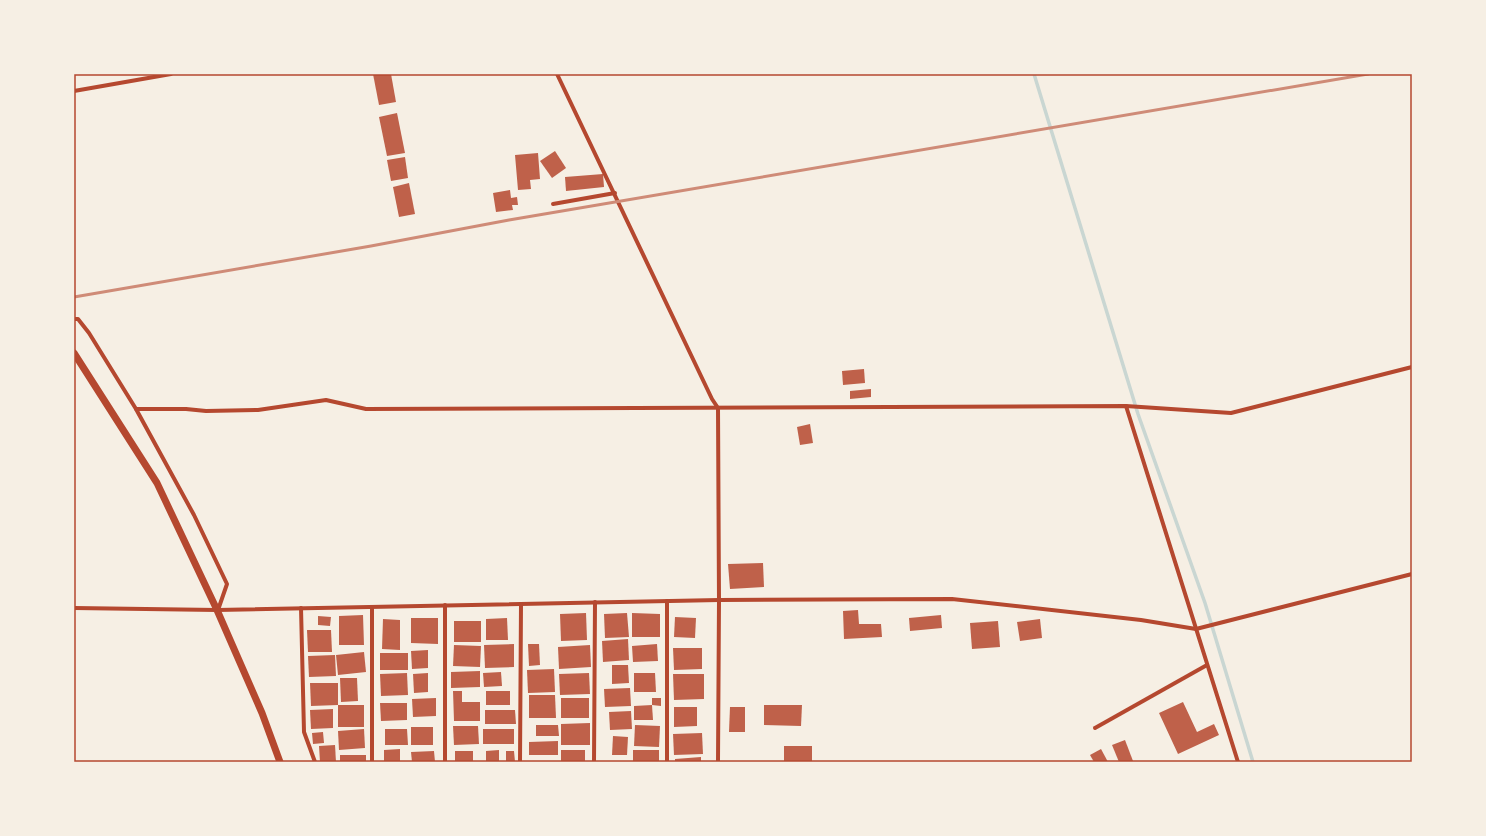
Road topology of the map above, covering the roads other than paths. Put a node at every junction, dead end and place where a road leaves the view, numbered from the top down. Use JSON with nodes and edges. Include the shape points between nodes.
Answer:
{"nodes":[{"id":1,"x":171,"y":74,"type":"edge"},
{"id":2,"x":557,"y":74,"type":"edge"},
{"id":3,"x":74,"y":91,"type":"edge"},
{"id":4,"x":615,"y":193,"type":"junction"},
{"id":5,"x":554,"y":204,"type":"dead end"},
{"id":6,"x":74,"y":319,"type":"edge"},
{"id":7,"x":74,"y":353,"type":"edge"},
{"id":8,"x":1412,"y":367,"type":"edge"},
{"id":9,"x":1126,"y":406,"type":"junction"},
{"id":10,"x":136,"y":408,"type":"junction"},
{"id":11,"x":718,"y":408,"type":"junction"},
{"id":12,"x":1412,"y":574,"type":"edge"},
{"id":13,"x":719,"y":600,"type":"junction"},
{"id":14,"x":667,"y":601,"type":"junction"},
{"id":15,"x":595,"y":602,"type":"junction"},
{"id":16,"x":521,"y":604,"type":"junction"},
{"id":17,"x":445,"y":605,"type":"junction"},
{"id":18,"x":372,"y":607,"type":"junction"},
{"id":19,"x":74,"y":608,"type":"edge"},
{"id":20,"x":301,"y":608,"type":"junction"},
{"id":21,"x":217,"y":610,"type":"junction"},
{"id":22,"x":1196,"y":629,"type":"junction"},
{"id":23,"x":1207,"y":665,"type":"junction"},
{"id":24,"x":1095,"y":728,"type":"dead end"},
{"id":25,"x":280,"y":762,"type":"edge"},
{"id":26,"x":315,"y":762,"type":"edge"},
{"id":27,"x":372,"y":762,"type":"edge"},
{"id":28,"x":445,"y":762,"type":"edge"},
{"id":29,"x":520,"y":762,"type":"edge"},
{"id":30,"x":594,"y":762,"type":"edge"},
{"id":31,"x":667,"y":762,"type":"edge"},
{"id":32,"x":718,"y":762,"type":"edge"},
{"id":33,"x":1238,"y":762,"type":"edge"}],
"edges":[{"from":1,"to":3,"type":"street"},
{"from":2,"to":4,"type":"street"},
{"from":4,"to":5,"type":"street"},
{"from":4,"to":11,"type":"street"},
{"from":6,"to":10,"type":"street","via":[[78,319],[89,333]]},
{"from":7,"to":21,"type":"street","via":[[157,483]]},
{"from":8,"to":9,"type":"street","via":[[1231,413]]},
{"from":9,"to":11,"type":"street"},
{"from":9,"to":22,"type":"street"},
{"from":10,"to":11,"type":"street","via":[[258,410],[326,400],[366,409]]},
{"from":10,"to":21,"type":"street","via":[[194,515],[227,584]]},
{"from":11,"to":13,"type":"street"},
{"from":12,"to":22,"type":"street"},
{"from":13,"to":14,"type":"street"},
{"from":13,"to":22,"type":"street","via":[[952,599],[1141,620]]},
{"from":13,"to":32,"type":"street"},
{"from":14,"to":15,"type":"street"},
{"from":14,"to":31,"type":"street"},
{"from":15,"to":16,"type":"street"},
{"from":15,"to":30,"type":"street"},
{"from":16,"to":17,"type":"street"},
{"from":16,"to":29,"type":"street"},
{"from":17,"to":18,"type":"street"},
{"from":17,"to":28,"type":"street"},
{"from":18,"to":20,"type":"street"},
{"from":18,"to":27,"type":"street"},
{"from":19,"to":21,"type":"street"},
{"from":20,"to":21,"type":"street"},
{"from":20,"to":26,"type":"street","via":[[304,732]]},
{"from":21,"to":25,"type":"street","via":[[262,713]]},
{"from":22,"to":23,"type":"street"},
{"from":23,"to":24,"type":"street"},
{"from":23,"to":33,"type":"street"}]}
